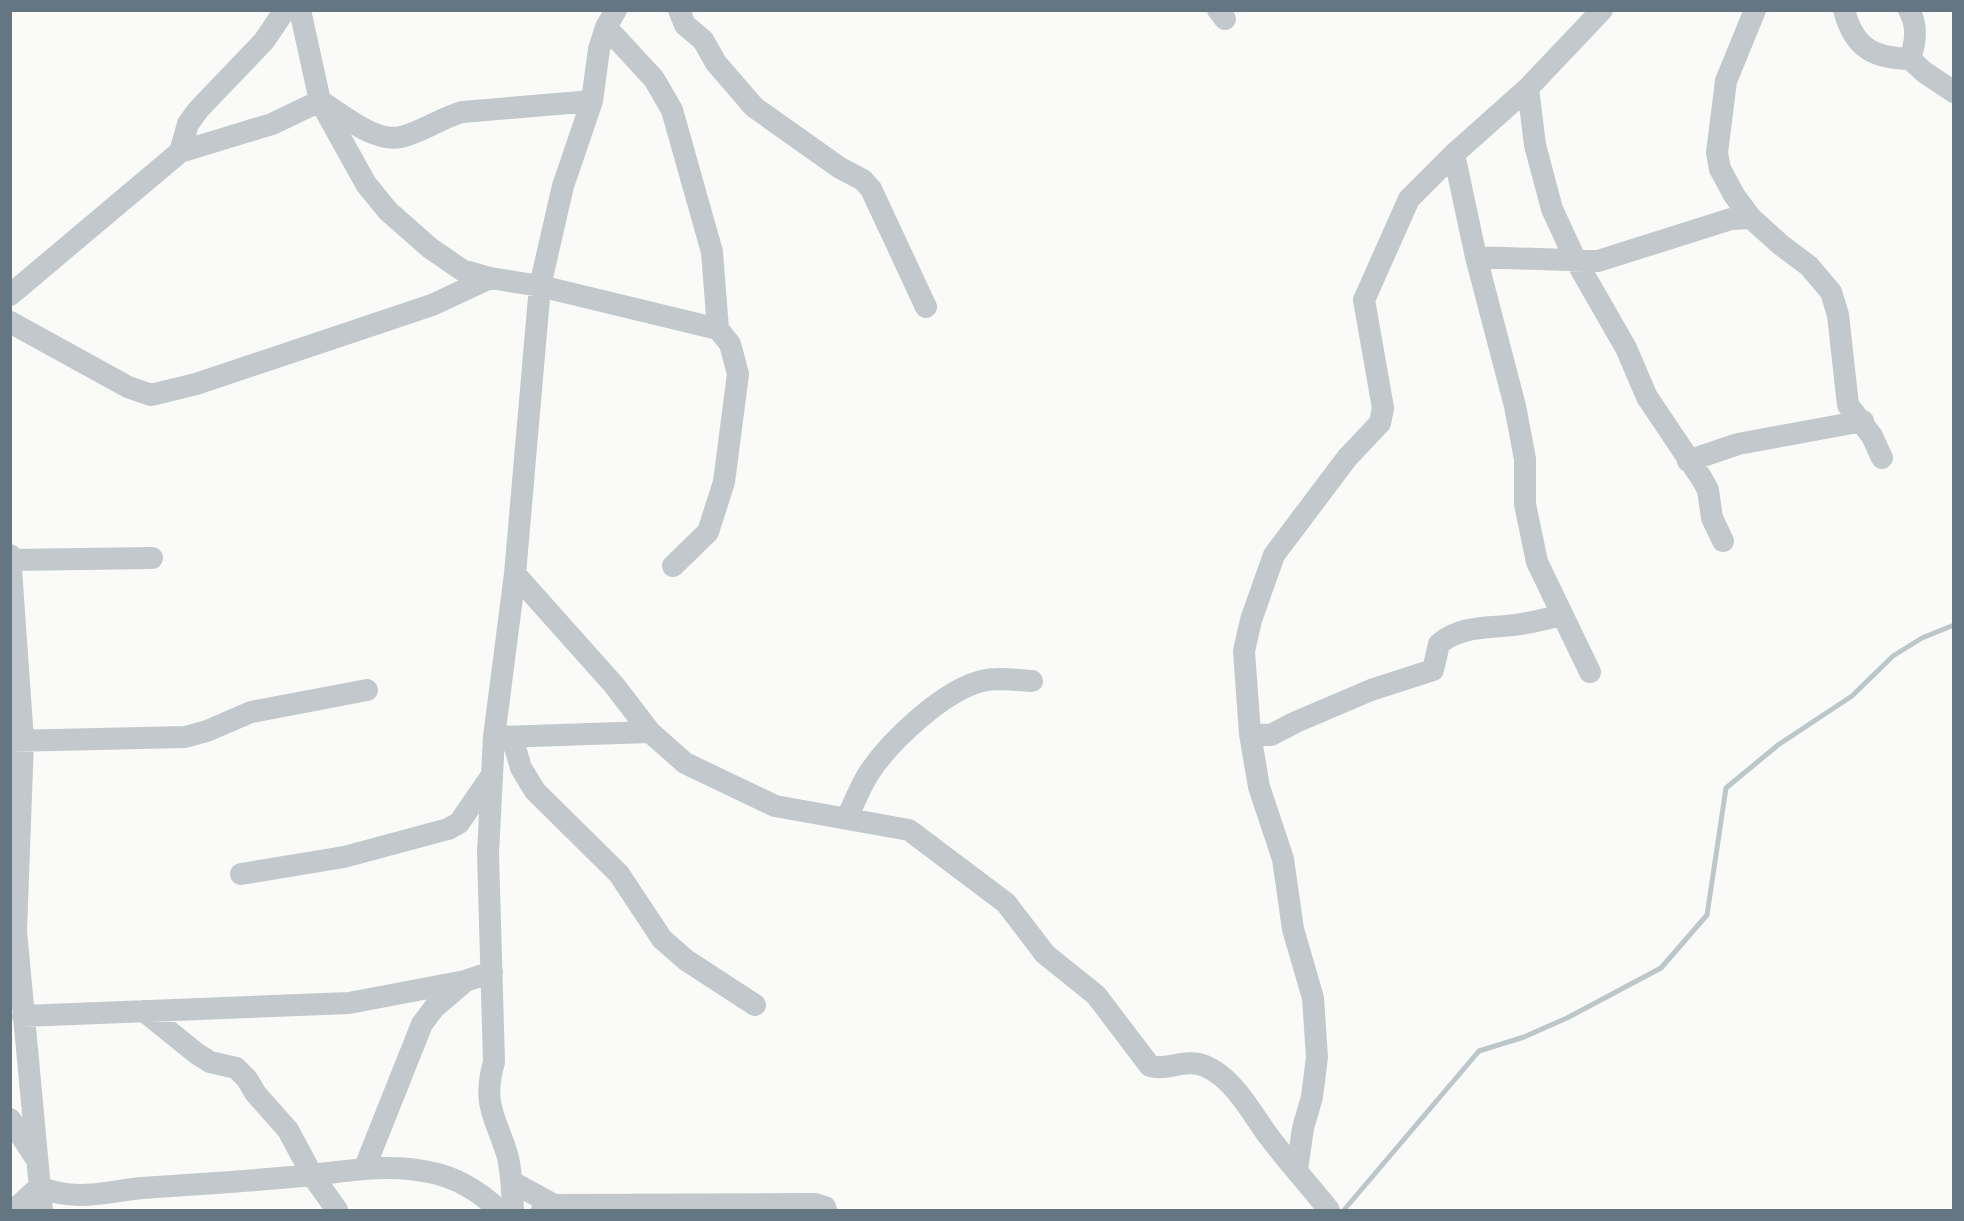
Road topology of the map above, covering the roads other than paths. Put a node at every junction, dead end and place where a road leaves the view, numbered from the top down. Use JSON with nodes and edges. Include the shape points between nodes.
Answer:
{"nodes":[{"id":1,"x":285,"y":10,"type":"edge"},
{"id":2,"x":300,"y":10,"type":"edge"},
{"id":3,"x":679,"y":10,"type":"edge"},
{"id":4,"x":1602,"y":10,"type":"edge"},
{"id":5,"x":1755,"y":10,"type":"edge"},
{"id":6,"x":1844,"y":10,"type":"edge"},
{"id":7,"x":1909,"y":10,"type":"edge"},
{"id":8,"x":611,"y":19,"type":"edge"},
{"id":9,"x":1910,"y":59,"type":"junction"},
{"id":10,"x":1528,"y":88,"type":"junction"},
{"id":11,"x":1953,"y":92,"type":"edge"},
{"id":12,"x":320,"y":101,"type":"junction"},
{"id":13,"x":592,"y":101,"type":"junction"},
{"id":14,"x":180,"y":152,"type":"junction"},
{"id":15,"x":1454,"y":154,"type":"junction"},
{"id":16,"x":1741,"y":218,"type":"junction"},
{"id":17,"x":1476,"y":257,"type":"junction"},
{"id":18,"x":1576,"y":261,"type":"junction"},
{"id":19,"x":490,"y":278,"type":"junction"},
{"id":20,"x":540,"y":286,"type":"junction"},
{"id":21,"x":10,"y":295,"type":"edge"},
{"id":22,"x":927,"y":307,"type":"dead end"},
{"id":23,"x":10,"y":322,"type":"edge"},
{"id":24,"x":718,"y":329,"type":"junction"},
{"id":25,"x":1863,"y":421,"type":"junction"},
{"id":26,"x":1882,"y":458,"type":"dead end"},
{"id":27,"x":1688,"y":461,"type":"junction"},
{"id":28,"x":1723,"y":541,"type":"dead end"},
{"id":29,"x":10,"y":555,"type":"edge"},
{"id":30,"x":152,"y":558,"type":"dead end"},
{"id":31,"x":11,"y":560,"type":"edge"},
{"id":32,"x":673,"y":566,"type":"dead end"},
{"id":33,"x":515,"y":574,"type":"junction"},
{"id":34,"x":1562,"y":615,"type":"junction"},
{"id":35,"x":1590,"y":672,"type":"dead end"},
{"id":36,"x":1032,"y":681,"type":"dead end"},
{"id":37,"x":367,"y":690,"type":"dead end"},
{"id":38,"x":650,"y":732,"type":"junction"},
{"id":39,"x":1250,"y":734,"type":"junction"},
{"id":40,"x":503,"y":737,"type":"junction"},
{"id":41,"x":17,"y":741,"type":"edge"},
{"id":42,"x":492,"y":775,"type":"junction"},
{"id":43,"x":847,"y":818,"type":"junction"},
{"id":44,"x":241,"y":874,"type":"dead end"},
{"id":45,"x":492,"y":972,"type":"junction"},
{"id":46,"x":465,"y":981,"type":"junction"},
{"id":47,"x":755,"y":1005,"type":"dead end"},
{"id":48,"x":144,"y":1011,"type":"junction"},
{"id":49,"x":23,"y":1016,"type":"junction"},
{"id":50,"x":32,"y":1096,"type":"junction"},
{"id":51,"x":10,"y":1112,"type":"edge"},
{"id":52,"x":10,"y":1119,"type":"edge"},
{"id":53,"x":1303,"y":1128,"type":"junction"},
{"id":54,"x":1270,"y":1139,"type":"junction"},
{"id":55,"x":36,"y":1159,"type":"junction"},
{"id":56,"x":365,"y":1167,"type":"junction"},
{"id":57,"x":1297,"y":1170,"type":"junction"},
{"id":58,"x":312,"y":1175,"type":"junction"},
{"id":59,"x":512,"y":1182,"type":"junction"},
{"id":60,"x":39,"y":1187,"type":"junction"},
{"id":61,"x":548,"y":1208,"type":"edge"},
{"id":62,"x":14,"y":1210,"type":"edge"},
{"id":63,"x":42,"y":1210,"type":"edge"},
{"id":64,"x":337,"y":1210,"type":"edge"},
{"id":65,"x":500,"y":1210,"type":"edge"},
{"id":66,"x":513,"y":1210,"type":"edge"},
{"id":67,"x":826,"y":1210,"type":"edge"},
{"id":68,"x":1329,"y":1210,"type":"edge"}],
"edges":[{"from":1,"to":14,"type":"street","via":[[264,41],[198,110],[188,124]]},
{"from":2,"to":12,"type":"street"},
{"from":3,"to":22,"type":"street","via":[[685,25],[703,40],[716,63],[754,107],[871,189]]},
{"from":4,"to":10,"type":"street"},
{"from":5,"to":16,"type":"street","via":[[1726,81],[1717,153],[1719,169],[1734,195]]},
{"from":6,"to":9,"type":"street","via":[[1849,30],[1861,46],[1885,58]]},
{"from":7,"to":9,"type":"street","via":[[1916,42]]},
{"from":8,"to":13,"type":"street","via":[[599,49]]},
{"from":8,"to":24,"type":"street","via":[[672,110],[712,252]]},
{"from":9,"to":11,"type":"street"},
{"from":10,"to":15,"type":"street"},
{"from":10,"to":18,"type":"street","via":[[1535,145],[1549,198]]},
{"from":12,"to":13,"type":"street","via":[[375,134],[399,138],[462,112]]},
{"from":12,"to":14,"type":"street","via":[[272,124]]},
{"from":12,"to":19,"type":"street","via":[[366,184],[388,211],[462,270]]},
{"from":13,"to":20,"type":"street","via":[[563,186]]},
{"from":14,"to":21,"type":"street"},
{"from":15,"to":17,"type":"street"},
{"from":15,"to":39,"type":"street","via":[[1409,199],[1364,300],[1383,408],[1380,423],[1347,458],[1274,555],[1251,620],[1244,651]]},
{"from":16,"to":18,"type":"street","via":[[1614,257]]},
{"from":16,"to":25,"type":"street","via":[[1809,266],[1831,292],[1838,315],[1848,405]]},
{"from":17,"to":18,"type":"street"},
{"from":17,"to":34,"type":"street","via":[[1515,406],[1525,459],[1525,504],[1537,562]]},
{"from":18,"to":27,"type":"street","via":[[1626,348],[1647,397]]},
{"from":19,"to":20,"type":"street"},
{"from":19,"to":23,"type":"street","via":[[432,305],[196,384],[151,395],[128,387]]},
{"from":20,"to":24,"type":"street"},
{"from":20,"to":33,"type":"street"},
{"from":24,"to":32,"type":"street","via":[[730,344],[738,374],[723,482],[708,532]]},
{"from":25,"to":26,"type":"street"},
{"from":25,"to":27,"type":"street","via":[[1737,444]]},
{"from":27,"to":28,"type":"street","via":[[1708,490],[1712,518]]},
{"from":29,"to":31,"type":"street"},
{"from":30,"to":31,"type":"street"},
{"from":31,"to":41,"type":"street"},
{"from":33,"to":38,"type":"street","via":[[614,685]]},
{"from":33,"to":40,"type":"street"},
{"from":34,"to":35,"type":"street"},
{"from":34,"to":39,"type":"street","via":[[1456,633],[1439,644],[1432,670],[1371,690],[1271,735]]},
{"from":36,"to":43,"type":"street","via":[[984,680],[968,685],[920,718],[869,773]]},
{"from":37,"to":41,"type":"street","via":[[251,712],[207,732],[185,737]]},
{"from":38,"to":40,"type":"street"},
{"from":38,"to":43,"type":"street","via":[[685,763],[775,806]]},
{"from":39,"to":53,"type":"street","via":[[1259,787],[1283,859],[1293,929],[1313,998],[1317,1057]]},
{"from":40,"to":42,"type":"street"},
{"from":40,"to":47,"type":"street","via":[[535,791],[619,874],[663,939],[686,960]]},
{"from":41,"to":49,"type":"street","via":[[16,931]]},
{"from":42,"to":44,"type":"street","via":[[459,823],[448,829],[345,857]]},
{"from":42,"to":45,"type":"street","via":[[488,853]]},
{"from":43,"to":54,"type":"street","via":[[909,830],[961,867],[1006,903],[1060,969],[1096,995],[1150,1066],[1205,1066],[1244,1101]]},
{"from":45,"to":46,"type":"street"},
{"from":45,"to":59,"type":"street","via":[[494,1062],[488,1081],[489,1106],[507,1155]]},
{"from":46,"to":48,"type":"street","via":[[349,1003]]},
{"from":46,"to":56,"type":"street","via":[[422,1024]]},
{"from":48,"to":49,"type":"street"},
{"from":48,"to":58,"type":"street","via":[[210,1062],[236,1068],[288,1130]]},
{"from":49,"to":50,"type":"street"},
{"from":50,"to":51,"type":"street"},
{"from":50,"to":55,"type":"street"},
{"from":52,"to":55,"type":"street"},
{"from":53,"to":54,"type":"street","via":[[1287,1137]]},
{"from":53,"to":57,"type":"street"},
{"from":54,"to":57,"type":"street"},
{"from":55,"to":60,"type":"street"},
{"from":56,"to":58,"type":"street"},
{"from":56,"to":65,"type":"street","via":[[429,1172],[479,1191]]},
{"from":57,"to":68,"type":"street"},
{"from":58,"to":60,"type":"street","via":[[78,1197]]},
{"from":58,"to":64,"type":"street"},
{"from":59,"to":61,"type":"street"},
{"from":59,"to":66,"type":"street"},
{"from":60,"to":62,"type":"street"},
{"from":60,"to":63,"type":"street"},
{"from":61,"to":67,"type":"street","via":[[815,1204]]}]}
